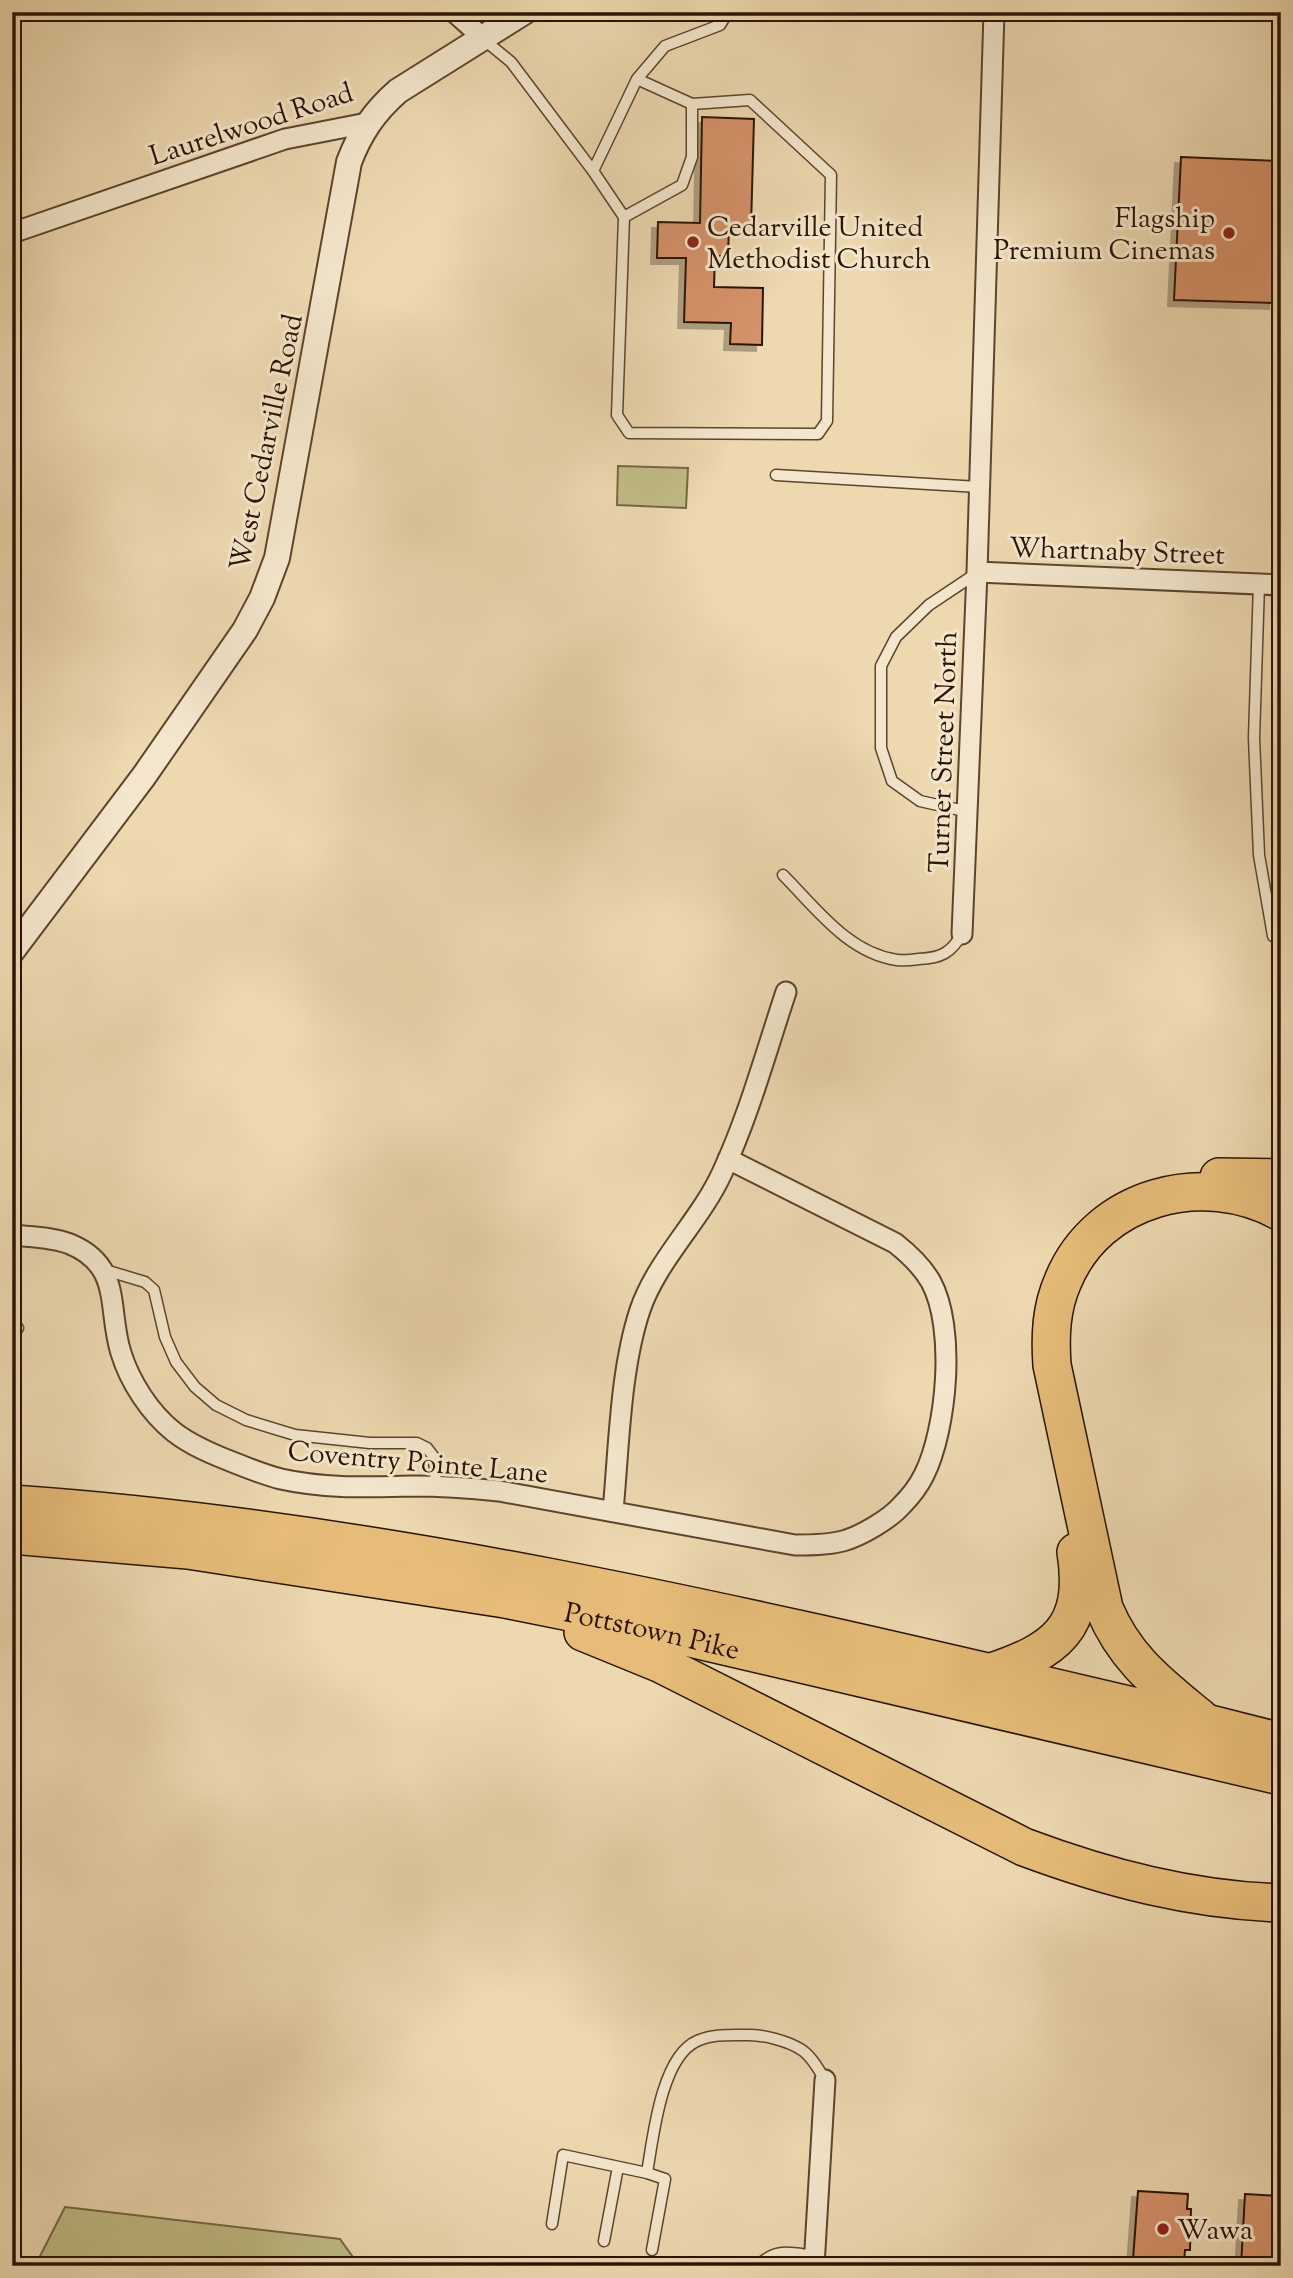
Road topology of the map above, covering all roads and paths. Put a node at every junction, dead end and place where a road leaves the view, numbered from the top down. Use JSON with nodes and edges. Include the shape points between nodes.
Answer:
{"nodes":[{"id":1,"x":454,"y":12,"type":"edge"},
{"id":2,"x":524,"y":12,"type":"edge"},
{"id":3,"x":728,"y":12,"type":"edge"},
{"id":4,"x":994,"y":12,"type":"edge"},
{"id":5,"x":481,"y":37,"type":"junction"},
{"id":6,"x":637,"y":79,"type":"junction"},
{"id":7,"x":692,"y":104,"type":"junction"},
{"id":8,"x":367,"y":123,"type":"junction"},
{"id":9,"x":593,"y":171,"type":"junction"},
{"id":10,"x":624,"y":217,"type":"junction"},
{"id":11,"x":12,"y":233,"type":"edge"},
{"id":12,"x":776,"y":475,"type":"dead end"},
{"id":13,"x":979,"y":487,"type":"junction"},
{"id":14,"x":977,"y":572,"type":"junction"},
{"id":15,"x":1259,"y":584,"type":"junction"},
{"id":16,"x":1281,"y":585,"type":"edge"},
{"id":17,"x":969,"y":812,"type":"junction"},
{"id":18,"x":783,"y":875,"type":"dead end"},
{"id":19,"x":962,"y":934,"type":"joint"},
{"id":20,"x":1281,"y":941,"type":"edge"},
{"id":21,"x":12,"y":951,"type":"edge"},
{"id":22,"x":786,"y":992,"type":"dead end"},
{"id":23,"x":728,"y":1159,"type":"junction"},
{"id":24,"x":1281,"y":1178,"type":"edge"},
{"id":25,"x":1281,"y":1212,"type":"edge"},
{"id":26,"x":12,"y":1235,"type":"edge"},
{"id":27,"x":104,"y":1270,"type":"junction"},
{"id":28,"x":436,"y":1486,"type":"junction"},
{"id":29,"x":12,"y":1504,"type":"edge"},
{"id":30,"x":613,"y":1511,"type":"junction"},
{"id":31,"x":12,"y":1535,"type":"edge"},
{"id":32,"x":505,"y":1599,"type":"junction"},
{"id":33,"x":989,"y":1673,"type":"junction"},
{"id":34,"x":1206,"y":1723,"type":"junction"},
{"id":35,"x":1281,"y":1742,"type":"edge"},
{"id":36,"x":1281,"y":1776,"type":"edge"},
{"id":37,"x":1281,"y":1903,"type":"edge"},
{"id":38,"x":825,"y":2080,"type":"joint"},
{"id":39,"x":618,"y":2167,"type":"junction"},
{"id":40,"x":647,"y":2173,"type":"junction"},
{"id":41,"x":552,"y":2224,"type":"dead end"},
{"id":42,"x":604,"y":2241,"type":"dead end"},
{"id":43,"x":652,"y":2250,"type":"dead end"},
{"id":44,"x":815,"y":2261,"type":"edge"},
{"id":45,"x":758,"y":2266,"type":"edge"}],
"edges":[{"from":1,"to":5,"type":"street"},
{"from":2,"to":5,"type":"street","name":"Laurelwood Road"},
{"from":3,"to":6,"type":"lane","via":[[720,25],[665,46]]},
{"from":4,"to":13,"type":"street","name":"Whartnaby Street"},
{"from":5,"to":8,"type":"street","name":"Laurelwood Road","via":[[398,91]]},
{"from":5,"to":9,"type":"lane","via":[[511,62]]},
{"from":6,"to":7,"type":"lane"},
{"from":6,"to":9,"type":"lane"},
{"from":7,"to":10,"type":"lane","via":[[692,156],[682,185]]},
{"from":7,"to":10,"type":"lane","via":[[750,100],[831,175],[827,421],[818,434],[629,433],[617,415]]},
{"from":8,"to":11,"type":"street","name":"Laurelwood Road","via":[[285,139]]},
{"from":8,"to":21,"type":"street","name":"West Cedarville Road","via":[[349,162],[277,558],[262,598],[245,631],[144,776]]},
{"from":9,"to":10,"type":"lane"},
{"from":12,"to":13,"type":"lane"},
{"from":13,"to":14,"type":"street","name":"Whartnaby Street"},
{"from":14,"to":15,"type":"street","name":"Whartnaby Street"},
{"from":14,"to":17,"type":"street","name":"Turner Street North"},
{"from":14,"to":17,"type":"lane","via":[[929,605],[896,637],[881,666],[881,748],[892,780],[920,801]]},
{"from":15,"to":16,"type":"street","name":"Whartnaby Street"},
{"from":15,"to":20,"type":"lane","via":[[1254,738],[1259,855],[1273,936]]},
{"from":17,"to":19,"type":"street","name":"Turner Street North"},
{"from":18,"to":19,"type":"lane","via":[[848,940],[864,950],[898,960],[924,959],[954,948]]},
{"from":22,"to":23,"type":"street"},
{"from":23,"to":30,"type":"street","via":[[640,1309],[630,1349]]},
{"from":23,"to":30,"type":"street","name":"Coventry Pointe Lane","via":[[895,1243],[917,1263],[930,1281],[945,1341],[944,1406],[936,1439],[924,1475],[902,1505],[884,1521],[845,1541],[795,1545]]},
{"from":24,"to":33,"type":"highway","via":[[1183,1177],[1144,1186],[1089,1220],[1062,1253],[1037,1316],[1036,1355],[1076,1557],[1077,1595],[1068,1626],[1057,1639],[1041,1653]]},
{"from":25,"to":34,"type":"highway","via":[[1258,1201],[1212,1192],[1174,1193],[1139,1203],[1089,1240],[1063,1280],[1053,1315],[1052,1366],[1104,1608],[1142,1669]]},
{"from":26,"to":27,"type":"street","via":[[69,1243]]},
{"from":27,"to":28,"type":"lane","via":[[145,1282],[154,1290],[164,1338],[176,1362],[216,1405],[295,1435],[417,1443],[434,1457]]},
{"from":27,"to":28,"type":"street","name":"Coventry Pointe Lane","via":[[127,1369],[155,1413],[174,1432],[207,1453],[281,1479],[358,1488]]},
{"from":28,"to":30,"type":"street","name":"Coventry Pointe Lane","via":[[499,1491]]},
{"from":29,"to":33,"type":"highway","name":"Pottstown Pike","via":[[201,1522],[476,1563],[639,1594]]},
{"from":31,"to":32,"type":"highway","name":"Pottstown Pike","via":[[188,1550]]},
{"from":32,"to":36,"type":"highway","name":"Pottstown Pike"},
{"from":32,"to":37,"type":"highway","via":[[659,1663],[1024,1847],[1157,1888]]},
{"from":33,"to":34,"type":"highway","name":"Pottstown Pike"},
{"from":34,"to":35,"type":"highway","name":"Pottstown Pike"},
{"from":38,"to":40,"type":"lane","via":[[804,2052],[757,2034],[695,2041],[682,2053],[660,2099]]},
{"from":38,"to":44,"type":"street"},
{"from":39,"to":40,"type":"lane"},
{"from":39,"to":41,"type":"lane","via":[[563,2155]]},
{"from":39,"to":42,"type":"lane"},
{"from":40,"to":43,"type":"lane","via":[[665,2179]]},
{"from":44,"to":45,"type":"lane","via":[[782,2252],[768,2256]]}]}
